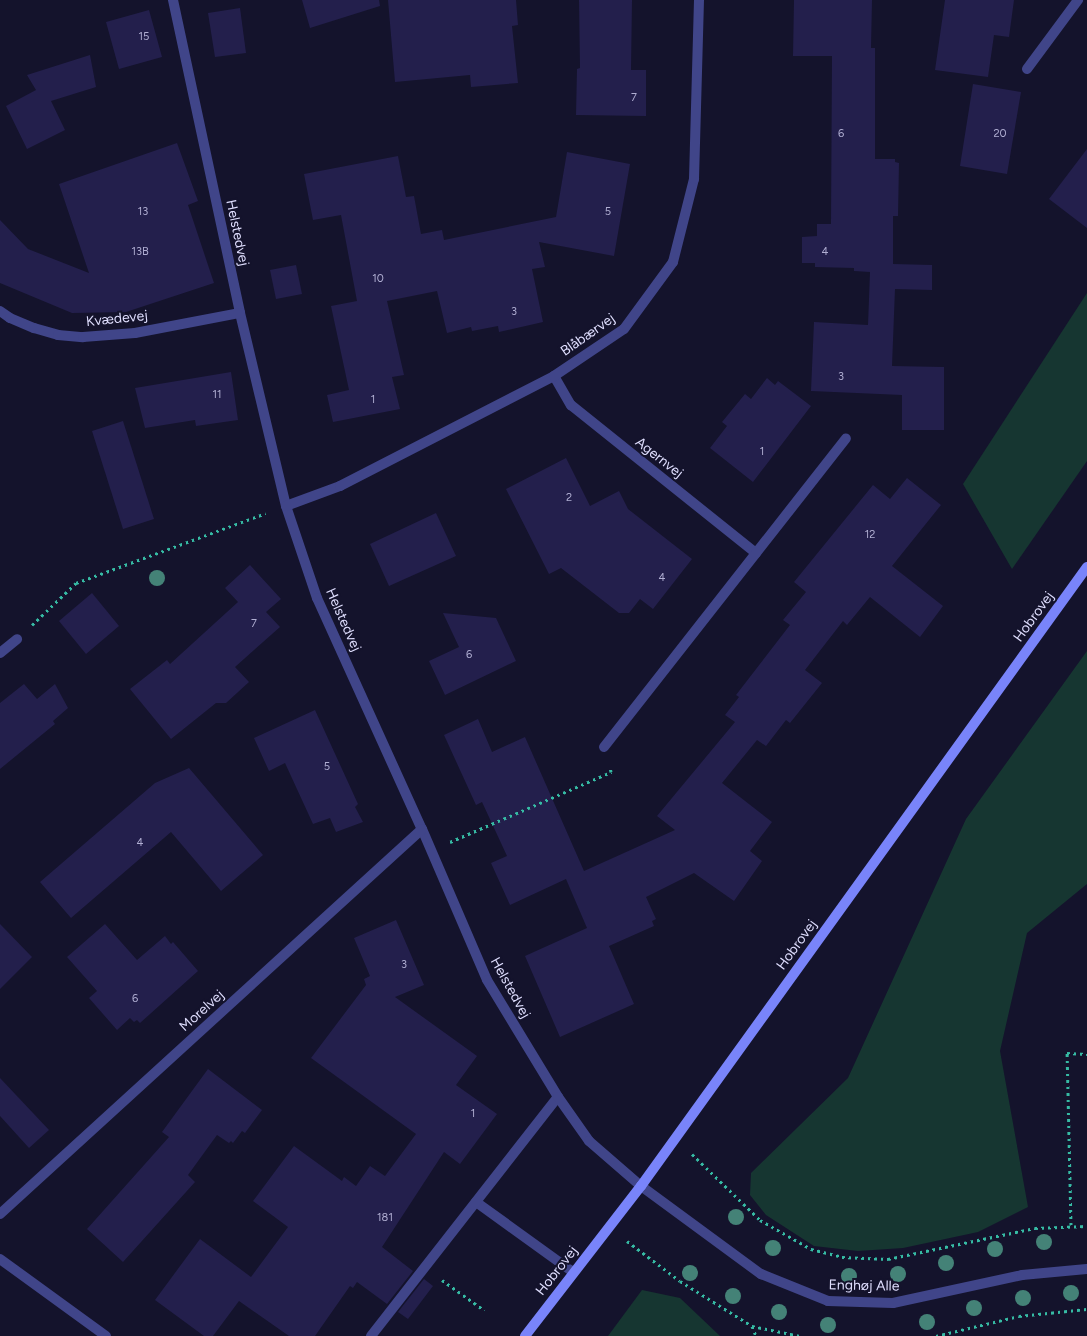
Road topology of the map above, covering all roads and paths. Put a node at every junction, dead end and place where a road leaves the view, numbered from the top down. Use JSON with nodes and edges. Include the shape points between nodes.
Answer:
{"nodes":[{"id":1,"x":173,"y":0,"type":"edge"},
{"id":2,"x":699,"y":0,"type":"edge"},
{"id":3,"x":1078,"y":0,"type":"edge"},
{"id":4,"x":1027,"y":69,"type":"dead end"},
{"id":5,"x":0,"y":311,"type":"edge"},
{"id":6,"x":240,"y":313,"type":"junction"},
{"id":7,"x":554,"y":376,"type":"junction"},
{"id":8,"x":846,"y":438,"type":"dead end"},
{"id":9,"x":286,"y":506,"type":"junction"},
{"id":10,"x":756,"y":553,"type":"junction"},
{"id":11,"x":1087,"y":567,"type":"edge"},
{"id":12,"x":17,"y":639,"type":"joint"},
{"id":13,"x":0,"y":653,"type":"edge"},
{"id":14,"x":604,"y":747,"type":"joint"},
{"id":15,"x":422,"y":829,"type":"junction"},
{"id":16,"x":432,"y":850,"type":"junction"},
{"id":17,"x":1087,"y":1054,"type":"edge"},
{"id":18,"x":558,"y":1096,"type":"junction"},
{"id":19,"x":675,"y":1138,"type":"junction"},
{"id":20,"x":641,"y":1186,"type":"junction"},
{"id":21,"x":476,"y":1202,"type":"junction"},
{"id":22,"x":0,"y":1214,"type":"edge"},
{"id":23,"x":1071,"y":1225,"type":"junction"},
{"id":24,"x":1087,"y":1226,"type":"edge"},
{"id":25,"x":609,"y":1227,"type":"junction"},
{"id":26,"x":0,"y":1259,"type":"edge"},
{"id":27,"x":425,"y":1268,"type":"junction"},
{"id":28,"x":1087,"y":1269,"type":"edge"},
{"id":29,"x":573,"y":1272,"type":"junction"},
{"id":30,"x":484,"y":1310,"type":"dead end"},
{"id":31,"x":1087,"y":1310,"type":"edge"},
{"id":32,"x":752,"y":1326,"type":"junction"},
{"id":33,"x":106,"y":1336,"type":"edge"},
{"id":34,"x":371,"y":1336,"type":"edge"},
{"id":35,"x":525,"y":1336,"type":"edge"},
{"id":36,"x":756,"y":1336,"type":"edge"},
{"id":37,"x":800,"y":1336,"type":"edge"},
{"id":38,"x":936,"y":1336,"type":"edge"}],
"edges":[{"from":1,"to":6,"type":"street","name":"Helstedvej"},
{"from":2,"to":7,"type":"street","name":"Blåbærvej","via":[[694,179],[673,262],[624,329]]},
{"from":3,"to":4,"type":"street"},
{"from":5,"to":6,"type":"street","name":"Kvædevej","via":[[34,328],[58,335],[83,337],[134,333]]},
{"from":6,"to":9,"type":"street","name":"Helstedvej"},
{"from":7,"to":9,"type":"street","name":"Blåbærvej","via":[[340,486]]},
{"from":7,"to":10,"type":"street","name":"Agernvej","via":[[571,405]]},
{"from":8,"to":10,"type":"street"},
{"from":9,"to":12,"type":"path","via":[[76,583]]},
{"from":9,"to":15,"type":"street","name":"Helstedvej","via":[[317,598]]},
{"from":10,"to":14,"type":"street"},
{"from":11,"to":19,"type":"main road","name":"Hobrovej"},
{"from":12,"to":13,"type":"street"},
{"from":14,"to":16,"type":"path","via":[[612,772]]},
{"from":15,"to":16,"type":"street","name":"Helstedvej"},
{"from":15,"to":22,"type":"street","name":"Morelvej"},
{"from":16,"to":18,"type":"street","name":"Helstedvej","via":[[488,980]]},
{"from":17,"to":23,"type":"path","via":[[1067,1052]]},
{"from":18,"to":20,"type":"street","name":"Helstedvej","via":[[589,1141]]},
{"from":18,"to":21,"type":"street"},
{"from":19,"to":20,"type":"main road","name":"Hobrovej"},
{"from":19,"to":23,"type":"path","via":[[760,1220],[811,1249],[842,1257],[888,1259],[1035,1228]]},
{"from":20,"to":25,"type":"main road","name":"Hobrovej"},
{"from":20,"to":28,"type":"street","name":"Enghøj Alle","via":[[761,1274],[828,1301],[893,1303],[1022,1275]]},
{"from":21,"to":27,"type":"street"},
{"from":21,"to":29,"type":"street"},
{"from":23,"to":24,"type":"path"},
{"from":25,"to":29,"type":"main road","name":"Hobrovej"},
{"from":25,"to":32,"type":"path","via":[[680,1281]]},
{"from":26,"to":33,"type":"street"},
{"from":27,"to":30,"type":"path"},
{"from":27,"to":34,"type":"street"},
{"from":29,"to":35,"type":"main road","name":"Hobrovej"},
{"from":31,"to":38,"type":"path","via":[[1019,1316]]},
{"from":32,"to":36,"type":"path"},
{"from":32,"to":37,"type":"path"}]}
